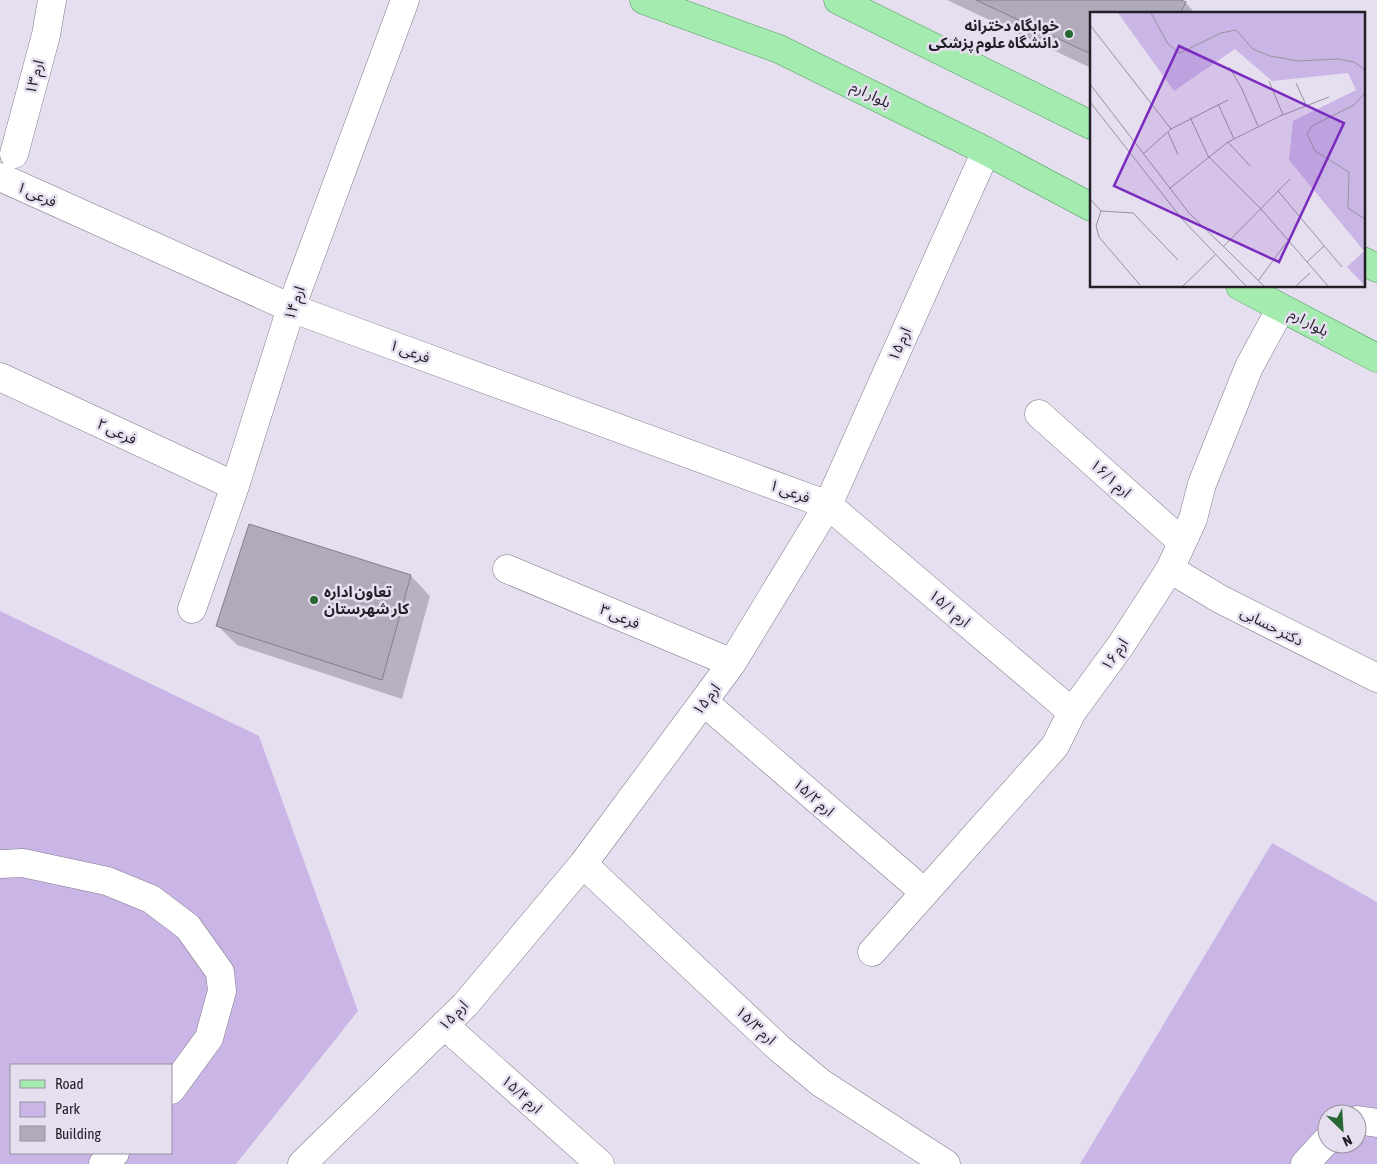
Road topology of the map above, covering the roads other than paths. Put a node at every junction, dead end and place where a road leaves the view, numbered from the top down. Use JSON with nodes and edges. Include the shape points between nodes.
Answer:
{"nodes":[{"id":1,"x":52,"y":0,"type":"edge"},
{"id":2,"x":405,"y":0,"type":"edge"},
{"id":3,"x":644,"y":0,"type":"edge"},
{"id":4,"x":838,"y":0,"type":"edge"},
{"id":5,"x":1090,"y":125,"type":"edge"},
{"id":6,"x":986,"y":151,"type":"junction"},
{"id":7,"x":14,"y":154,"type":"dead end"},
{"id":8,"x":0,"y":177,"type":"edge"},
{"id":9,"x":1090,"y":206,"type":"edge"},
{"id":10,"x":1364,"y":262,"type":"edge"},
{"id":11,"x":1377,"y":268,"type":"edge"},
{"id":12,"x":1244,"y":288,"type":"edge"},
{"id":13,"x":292,"y":308,"type":"junction"},
{"id":14,"x":1281,"y":308,"type":"junction"},
{"id":15,"x":1377,"y":358,"type":"edge"},
{"id":16,"x":0,"y":376,"type":"edge"},
{"id":17,"x":1039,"y":414,"type":"dead end"},
{"id":18,"x":235,"y":486,"type":"junction"},
{"id":19,"x":828,"y":505,"type":"junction"},
{"id":20,"x":1182,"y":542,"type":"junction"},
{"id":21,"x":507,"y":569,"type":"dead end"},
{"id":22,"x":1170,"y":569,"type":"junction"},
{"id":23,"x":192,"y":609,"type":"dead end"},
{"id":24,"x":732,"y":663,"type":"junction"},
{"id":25,"x":1377,"y":678,"type":"edge"},
{"id":26,"x":704,"y":702,"type":"junction"},
{"id":27,"x":1072,"y":712,"type":"junction"},
{"id":28,"x":0,"y":864,"type":"edge"},
{"id":29,"x":582,"y":864,"type":"junction"},
{"id":30,"x":924,"y":892,"type":"junction"},
{"id":31,"x":872,"y":952,"type":"dead end"},
{"id":32,"x":444,"y":1025,"type":"junction"},
{"id":33,"x":172,"y":1089,"type":"edge"},
{"id":34,"x":1317,"y":1151,"type":"edge"},
{"id":35,"x":114,"y":1154,"type":"edge"},
{"id":36,"x":309,"y":1162,"type":"edge"},
{"id":37,"x":104,"y":1164,"type":"edge"},
{"id":38,"x":600,"y":1164,"type":"edge"},
{"id":39,"x":946,"y":1164,"type":"edge"},
{"id":40,"x":1305,"y":1164,"type":"edge"}],
"edges":[{"from":1,"to":7,"type":"street","name":"ارم ۱۳","via":[[46,35]]},
{"from":2,"to":13,"type":"street","name":"ارم ۱۴"},
{"from":3,"to":6,"type":"main road","name":"بلوار ارم","via":[[779,49]]},
{"from":4,"to":5,"type":"main road"},
{"from":6,"to":9,"type":"main road","name":"بلوار ارم"},
{"from":6,"to":19,"type":"street","name":"ارم ۱۵"},
{"from":8,"to":13,"type":"street","name":"فرعی ۱"},
{"from":10,"to":11,"type":"main road"},
{"from":12,"to":14,"type":"main road","name":"بلوار ارم"},
{"from":13,"to":18,"type":"street","name":"ارم ۱۴"},
{"from":13,"to":19,"type":"street","name":"فرعی ۱"},
{"from":14,"to":15,"type":"main road","name":"بلوار ارم"},
{"from":14,"to":20,"type":"street","name":"ارم ۱۶","via":[[1249,367]]},
{"from":16,"to":18,"type":"street","name":"فرعی ۲"},
{"from":17,"to":20,"type":"street","name":"ارم ۱۶/۱"},
{"from":18,"to":23,"type":"street","name":"ارم ۱۴"},
{"from":19,"to":24,"type":"street","name":"ارم ۱۵"},
{"from":19,"to":27,"type":"street","name":"ارم ۱۵/۱"},
{"from":20,"to":22,"type":"street","name":"ارم ۱۶"},
{"from":21,"to":24,"type":"street","name":"فرعی ۳"},
{"from":22,"to":25,"type":"street","name":"دکتر حسابی","via":[[1220,600]]},
{"from":22,"to":27,"type":"street","name":"ارم ۱۶","via":[[1121,645]]},
{"from":24,"to":26,"type":"street","name":"ارم ۱۵"},
{"from":26,"to":29,"type":"street","name":"ارم ۱۵"},
{"from":26,"to":30,"type":"street","name":"ارم ۱۵/۲"},
{"from":27,"to":30,"type":"street","name":"ارم ۱۶","via":[[1055,746]]},
{"from":28,"to":33,"type":"street","via":[[23,863],[107,881],[151,899],[188,927],[220,972],[222,991],[209,1038]]},
{"from":29,"to":32,"type":"street","name":"ارم ۱۵","via":[[465,1005]]},
{"from":29,"to":39,"type":"street","name":"ارم ۱۵/۳","via":[[821,1083]]},
{"from":30,"to":31,"type":"street","name":"ارم ۱۶"},
{"from":32,"to":36,"type":"street","name":"ارم ۱۵"},
{"from":32,"to":38,"type":"street","name":"ارم ۱۵/۴"},
{"from":34,"to":40,"type":"street"},
{"from":35,"to":37,"type":"street"}]}
